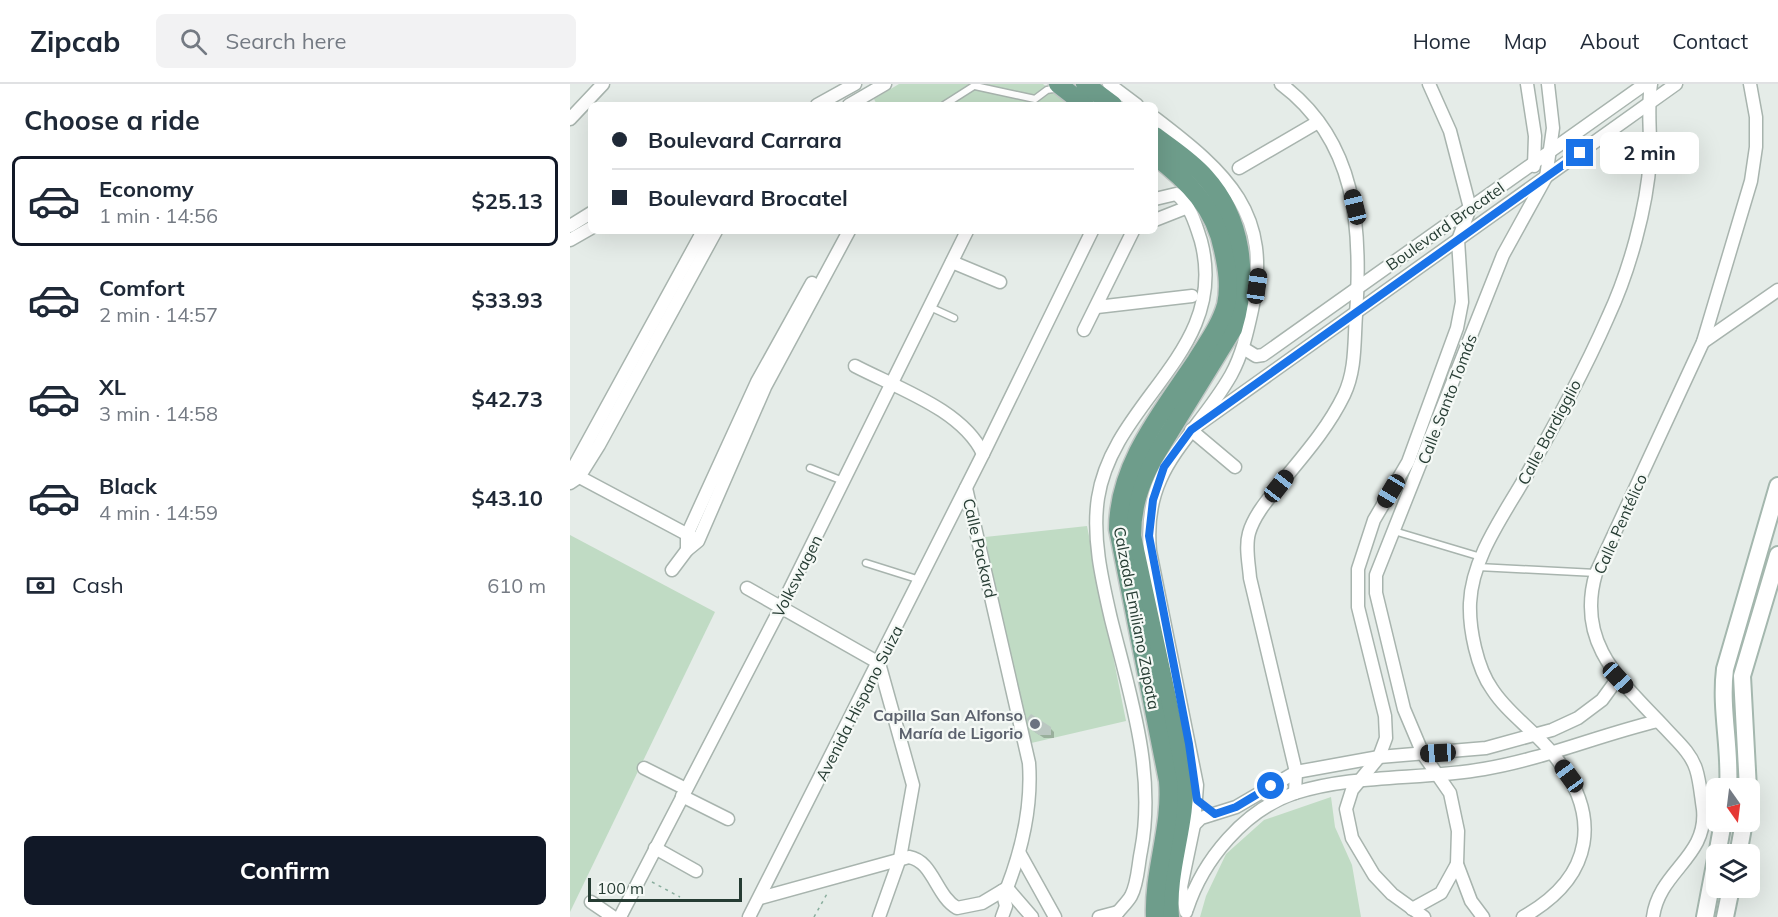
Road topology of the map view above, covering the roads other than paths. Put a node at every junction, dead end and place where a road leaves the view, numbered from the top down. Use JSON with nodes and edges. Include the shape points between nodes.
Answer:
{"nodes":[{"id":1,"x":603,"y":84,"type":"edge"},
{"id":2,"x":855,"y":84,"type":"edge"},
{"id":3,"x":885,"y":84,"type":"edge"},
{"id":4,"x":1085,"y":84,"type":"edge"},
{"id":5,"x":1109,"y":84,"type":"edge"},
{"id":6,"x":1281,"y":84,"type":"edge"},
{"id":7,"x":1429,"y":84,"type":"edge"},
{"id":8,"x":1527,"y":84,"type":"edge"},
{"id":9,"x":1548,"y":84,"type":"edge"},
{"id":10,"x":1645,"y":84,"type":"edge"},
{"id":11,"x":1651,"y":84,"type":"edge"},
{"id":12,"x":1676,"y":84,"type":"edge"},
{"id":13,"x":1750,"y":84,"type":"edge"},
{"id":14,"x":976,"y":85,"type":"edge"},
{"id":15,"x":1060,"y":86,"type":"edge"},
{"id":16,"x":822,"y":102,"type":"edge"},
{"id":17,"x":854,"y":102,"type":"edge"},
{"id":18,"x":951,"y":102,"type":"edge"},
{"id":19,"x":1035,"y":102,"type":"edge"},
{"id":20,"x":1081,"y":102,"type":"edge"},
{"id":21,"x":1109,"y":102,"type":"edge"},
{"id":22,"x":1133,"y":102,"type":"edge"},
{"id":23,"x":1648,"y":104,"type":"junction"},
{"id":24,"x":570,"y":119,"type":"edge"},
{"id":25,"x":1158,"y":120,"type":"edge"},
{"id":26,"x":1318,"y":122,"type":"junction"},
{"id":27,"x":1158,"y":138,"type":"edge"},
{"id":28,"x":1551,"y":151,"type":"junction"},
{"id":29,"x":1158,"y":159,"type":"edge"},
{"id":30,"x":1535,"y":162,"type":"junction"},
{"id":31,"x":1239,"y":168,"type":"dead end"},
{"id":32,"x":1546,"y":177,"type":"junction"},
{"id":33,"x":1533,"y":192,"type":"junction"},
{"id":34,"x":1158,"y":198,"type":"edge"},
{"id":35,"x":1188,"y":207,"type":"junction"},
{"id":36,"x":1470,"y":208,"type":"junction"},
{"id":37,"x":588,"y":215,"type":"edge"},
{"id":38,"x":1158,"y":219,"type":"edge"},
{"id":39,"x":570,"y":226,"type":"edge"},
{"id":40,"x":588,"y":230,"type":"edge"},
{"id":41,"x":701,"y":234,"type":"edge"},
{"id":42,"x":714,"y":234,"type":"edge"},
{"id":43,"x":837,"y":234,"type":"edge"},
{"id":44,"x":847,"y":234,"type":"edge"},
{"id":45,"x":966,"y":234,"type":"edge"},
{"id":46,"x":1091,"y":234,"type":"edge"},
{"id":47,"x":1132,"y":234,"type":"edge"},
{"id":48,"x":570,"y":240,"type":"edge"},
{"id":49,"x":1458,"y":240,"type":"junction"},
{"id":50,"x":952,"y":262,"type":"junction"},
{"id":51,"x":1000,"y":282,"type":"dead end"},
{"id":52,"x":1358,"y":288,"type":"junction"},
{"id":53,"x":1778,"y":290,"type":"edge"},
{"id":54,"x":1192,"y":296,"type":"dead end"},
{"id":55,"x":930,"y":307,"type":"junction"},
{"id":56,"x":1097,"y":307,"type":"junction"},
{"id":57,"x":1356,"y":313,"type":"junction"},
{"id":58,"x":954,"y":318,"type":"dead end"},
{"id":59,"x":1084,"y":330,"type":"dead end"},
{"id":60,"x":1703,"y":342,"type":"junction"},
{"id":61,"x":1243,"y":348,"type":"junction"},
{"id":62,"x":855,"y":366,"type":"dead end"},
{"id":63,"x":892,"y":386,"type":"junction"},
{"id":64,"x":1191,"y":430,"type":"junction"},
{"id":65,"x":983,"y":454,"type":"junction"},
{"id":66,"x":1235,"y":466,"type":"dead end"},
{"id":67,"x":810,"y":468,"type":"dead end"},
{"id":68,"x":572,"y":477,"type":"edge"},
{"id":69,"x":844,"y":481,"type":"junction"},
{"id":70,"x":1778,"y":486,"type":"edge"},
{"id":71,"x":966,"y":488,"type":"junction"},
{"id":72,"x":1773,"y":518,"type":"edge"},
{"id":73,"x":1394,"y":531,"type":"junction"},
{"id":74,"x":687,"y":535,"type":"junction"},
{"id":75,"x":698,"y":541,"type":"junction"},
{"id":76,"x":687,"y":550,"type":"junction"},
{"id":77,"x":1778,"y":555,"type":"edge"},
{"id":78,"x":1479,"y":562,"type":"junction"},
{"id":79,"x":866,"y":563,"type":"dead end"},
{"id":80,"x":672,"y":570,"type":"dead end"},
{"id":81,"x":1596,"y":573,"type":"junction"},
{"id":82,"x":920,"y":580,"type":"junction"},
{"id":83,"x":747,"y":588,"type":"dead end"},
{"id":84,"x":781,"y":607,"type":"junction"},
{"id":85,"x":879,"y":663,"type":"junction"},
{"id":86,"x":1618,"y":678,"type":"junction"},
{"id":87,"x":1658,"y":721,"type":"junction"},
{"id":88,"x":1537,"y":736,"type":"junction"},
{"id":89,"x":1553,"y":753,"type":"junction"},
{"id":90,"x":1423,"y":754,"type":"junction"},
{"id":91,"x":1379,"y":757,"type":"junction"},
{"id":92,"x":644,"y":768,"type":"dead end"},
{"id":93,"x":1296,"y":772,"type":"junction"},
{"id":94,"x":1438,"y":774,"type":"junction"},
{"id":95,"x":1728,"y":778,"type":"edge"},
{"id":96,"x":1747,"y":778,"type":"edge"},
{"id":97,"x":1359,"y":781,"type":"junction"},
{"id":98,"x":684,"y":793,"type":"junction"},
{"id":99,"x":1295,"y":793,"type":"junction"},
{"id":100,"x":1197,"y":800,"type":"junction"},
{"id":101,"x":1215,"y":814,"type":"junction"},
{"id":102,"x":728,"y":819,"type":"dead end"},
{"id":103,"x":1194,"y":825,"type":"junction"},
{"id":104,"x":655,"y":848,"type":"junction"},
{"id":105,"x":1020,"y":854,"type":"junction"},
{"id":106,"x":900,"y":858,"type":"junction"},
{"id":107,"x":1457,"y":864,"type":"junction"},
{"id":108,"x":696,"y":871,"type":"dead end"},
{"id":109,"x":1005,"y":890,"type":"junction"},
{"id":110,"x":760,"y":898,"type":"junction"},
{"id":111,"x":1709,"y":898,"type":"edge"},
{"id":112,"x":1729,"y":898,"type":"edge"},
{"id":113,"x":591,"y":903,"type":"dead end"},
{"id":114,"x":1412,"y":909,"type":"junction"},
{"id":115,"x":1119,"y":915,"type":"edge"},
{"id":116,"x":1180,"y":915,"type":"edge"},
{"id":117,"x":613,"y":917,"type":"edge"},
{"id":118,"x":620,"y":917,"type":"edge"},
{"id":119,"x":749,"y":917,"type":"edge"},
{"id":120,"x":879,"y":917,"type":"edge"},
{"id":121,"x":1002,"y":917,"type":"edge"},
{"id":122,"x":1032,"y":917,"type":"edge"},
{"id":123,"x":1056,"y":917,"type":"edge"},
{"id":124,"x":1099,"y":917,"type":"edge"},
{"id":125,"x":1155,"y":917,"type":"edge"},
{"id":126,"x":1424,"y":917,"type":"edge"},
{"id":127,"x":1483,"y":917,"type":"edge"},
{"id":128,"x":1523,"y":917,"type":"edge"},
{"id":129,"x":1653,"y":917,"type":"edge"},
{"id":130,"x":1705,"y":917,"type":"edge"},
{"id":131,"x":1725,"y":917,"type":"edge"}],
"edges":[{"from":1,"to":24,"type":"street"},
{"from":2,"to":16,"type":"street"},
{"from":3,"to":17,"type":"street"},
{"from":4,"to":21,"type":"main road"},
{"from":5,"to":22,"type":"street"},
{"from":6,"to":26,"type":"street"},
{"from":7,"to":36,"type":"street","via":[[1450,131]]},
{"from":8,"to":30,"type":"street"},
{"from":9,"to":28,"type":"street","via":[[1553,128]]},
{"from":10,"to":28,"type":"street","name":"Boulevard Brocatel"},
{"from":11,"to":23,"type":"street","name":"Calle Bardigglio"},
{"from":12,"to":23,"type":"street"},
{"from":13,"to":60,"type":"street","name":"Calle Pentélico","via":[[1756,117],[1751,181]]},
{"from":14,"to":18,"type":"lane"},
{"from":14,"to":19,"type":"lane"},
{"from":15,"to":19,"type":"lane","via":[[1047,90]]},
{"from":15,"to":20,"type":"main road"},
{"from":23,"to":32,"type":"street"},
{"from":23,"to":78,"type":"street","name":"Calle Bardigglio","via":[[1647,184],[1629,261],[1609,316]]},
{"from":25,"to":61,"type":"street","via":[[1218,171],[1250,223],[1259,273]]},
{"from":26,"to":31,"type":"street"},
{"from":26,"to":52,"type":"street","via":[[1342,164],[1355,207]]},
{"from":27,"to":116,"type":"main road","name":"Calzada Emiliano Zapata","via":[[1206,178],[1219,197],[1237,237],[1243,272],[1240,307],[1233,329],[1153,459],[1142,481],[1132,520],[1132,536],[1184,776],[1184,807],[1169,891]]},
{"from":28,"to":30,"type":"street","name":"Boulevard Brocatel"},
{"from":28,"to":32,"type":"street"},
{"from":29,"to":125,"type":"main road","name":"Calzada Emiliano Zapata","via":[[1199,195],[1213,218],[1222,241],[1228,284],[1216,329],[1149,433],[1131,467],[1118,510],[1118,529],[1168,781],[1168,814]]},
{"from":30,"to":33,"type":"street"},
{"from":30,"to":36,"type":"street","name":"Boulevard Brocatel"},
{"from":32,"to":33,"type":"street","name":"Calle Santo Tomás"},
{"from":33,"to":49,"type":"street","name":"Boulevard Brocatel"},
{"from":33,"to":73,"type":"street","name":"Calle Santo Tomás","via":[[1503,255]]},
{"from":34,"to":35,"type":"street","via":[[1176,194]]},
{"from":35,"to":38,"type":"street"},
{"from":35,"to":115,"type":"street","via":[[1205,258],[1204,304],[1180,356],[1130,423],[1106,466],[1098,499],[1096,540],[1102,579],[1133,708],[1147,798],[1135,885]]},
{"from":36,"to":49,"type":"street","name":"Calle Santo Tomás"},
{"from":36,"to":52,"type":"street","name":"Boulevard Brocatel"},
{"from":37,"to":39,"type":"street"},
{"from":40,"to":48,"type":"street"},
{"from":41,"to":68,"type":"street"},
{"from":42,"to":68,"type":"street"},
{"from":43,"to":74,"type":"street","via":[[757,382]]},
{"from":44,"to":75,"type":"street","via":[[765,387]]},
{"from":45,"to":50,"type":"street","name":"Volkswagen"},
{"from":46,"to":65,"type":"street","name":"Calle Packard"},
{"from":47,"to":56,"type":"street"},
{"from":49,"to":57,"type":"street","name":"Boulevard Brocatel"},
{"from":49,"to":91,"type":"street","name":"Calle Santo Tomás","via":[[1462,302],[1457,328],[1408,462],[1374,520],[1358,569],[1358,608],[1385,716],[1386,738]]},
{"from":50,"to":51,"type":"street"},
{"from":50,"to":55,"type":"street","name":"Volkswagen"},
{"from":52,"to":57,"type":"street"},
{"from":52,"to":61,"type":"street","name":"Boulevard Brocatel","via":[[1263,355],[1256,356]]},
{"from":53,"to":60,"type":"street"},
{"from":54,"to":56,"type":"street"},
{"from":55,"to":58,"type":"lane"},
{"from":55,"to":63,"type":"street","name":"Volkswagen"},
{"from":56,"to":59,"type":"street"},
{"from":57,"to":64,"type":"street","name":"Boulevard Brocatel"},
{"from":57,"to":93,"type":"street","via":[[1353,370],[1345,392],[1330,422],[1266,502],[1249,533],[1250,578]]},
{"from":60,"to":81,"type":"street","name":"Calle Pentélico"},
{"from":61,"to":64,"type":"street","via":[[1231,375]]},
{"from":62,"to":63,"type":"street"},
{"from":63,"to":65,"type":"street","via":[[954,418],[977,441]]},
{"from":63,"to":69,"type":"street","name":"Volkswagen"},
{"from":64,"to":66,"type":"street"},
{"from":64,"to":100,"type":"street","via":[[1164,467],[1153,500],[1149,536]]},
{"from":65,"to":71,"type":"street","name":"Calle Packard"},
{"from":67,"to":69,"type":"lane"},
{"from":68,"to":74,"type":"street"},
{"from":69,"to":84,"type":"street","name":"Volkswagen"},
{"from":70,"to":72,"type":"main road"},
{"from":71,"to":82,"type":"street","name":"Avenida Hispano Suiza"},
{"from":71,"to":105,"type":"street","name":"Calle Packard","via":[[1029,763],[1030,786]]},
{"from":72,"to":95,"type":"main road","via":[[1725,669]]},
{"from":73,"to":78,"type":"lane"},
{"from":73,"to":90,"type":"street","name":"Calle Santo Tomás","via":[[1376,575],[1376,593],[1404,709]]},
{"from":74,"to":75,"type":"street"},
{"from":74,"to":76,"type":"street"},
{"from":75,"to":76,"type":"street"},
{"from":76,"to":80,"type":"street"},
{"from":77,"to":96,"type":"main road","via":[[1742,676]]},
{"from":78,"to":81,"type":"lane"},
{"from":78,"to":88,"type":"street","name":"Calle Bardigglio","via":[[1470,604],[1483,671],[1503,704]]},
{"from":79,"to":82,"type":"lane"},
{"from":81,"to":86,"type":"street","name":"Calle Pentélico","via":[[1589,612],[1592,628]]},
{"from":82,"to":85,"type":"street","name":"Avenida Hispano Suiza"},
{"from":83,"to":84,"type":"street"},
{"from":84,"to":85,"type":"street"},
{"from":84,"to":98,"type":"street","name":"Volkswagen"},
{"from":85,"to":106,"type":"street","via":[[913,785]]},
{"from":85,"to":110,"type":"street","name":"Avenida Hispano Suiza"},
{"from":86,"to":87,"type":"street","name":"Calle Pentélico"},
{"from":86,"to":88,"type":"street","via":[[1602,700],[1578,718]]},
{"from":87,"to":89,"type":"street"},
{"from":87,"to":129,"type":"street","name":"Calle Pentélico","via":[[1684,748],[1696,769],[1704,819],[1701,839],[1663,887]]},
{"from":88,"to":89,"type":"street","name":"Calle Bardigglio"},
{"from":88,"to":90,"type":"street","via":[[1486,748]]},
{"from":89,"to":94,"type":"street","via":[[1481,770]]},
{"from":89,"to":128,"type":"street","name":"Calle Bardigglio","via":[[1581,799],[1586,831],[1582,851],[1566,881],[1554,896]]},
{"from":90,"to":91,"type":"street"},
{"from":90,"to":94,"type":"street","name":"Calle Santo Tomás"},
{"from":91,"to":93,"type":"street"},
{"from":91,"to":97,"type":"street","name":"Calle Santo Tomás"},
{"from":92,"to":98,"type":"street"},
{"from":93,"to":99,"type":"street"},
{"from":93,"to":101,"type":"street","via":[[1236,807]]},
{"from":94,"to":97,"type":"street"},
{"from":94,"to":107,"type":"street","via":[[1454,805]]},
{"from":97,"to":99,"type":"street"},
{"from":97,"to":114,"type":"street","via":[[1346,809],[1352,838],[1374,875]]},
{"from":98,"to":102,"type":"street"},
{"from":98,"to":104,"type":"street","name":"Volkswagen"},
{"from":99,"to":116,"type":"street","via":[[1248,820],[1226,840],[1204,869]]},
{"from":100,"to":101,"type":"street"},
{"from":100,"to":103,"type":"street"},
{"from":101,"to":103,"type":"street"},
{"from":103,"to":116,"type":"street","via":[[1181,887]]},
{"from":104,"to":108,"type":"street"},
{"from":104,"to":118,"type":"street","name":"Volkswagen"},
{"from":105,"to":109,"type":"street","name":"Calle Packard"},
{"from":105,"to":123,"type":"street"},
{"from":106,"to":109,"type":"street","via":[[922,862],[945,898],[957,908],[982,903]]},
{"from":106,"to":110,"type":"street"},
{"from":106,"to":120,"type":"street"},
{"from":107,"to":114,"type":"street","via":[[1441,892]]},
{"from":107,"to":127,"type":"street","via":[[1471,901]]},
{"from":109,"to":121,"type":"street"},
{"from":109,"to":122,"type":"street"},
{"from":110,"to":119,"type":"street","name":"Avenida Hispano Suiza"},
{"from":111,"to":130,"type":"main road"},
{"from":112,"to":131,"type":"main road"},
{"from":113,"to":117,"type":"street"},
{"from":114,"to":126,"type":"street"},
{"from":115,"to":124,"type":"street"}]}
